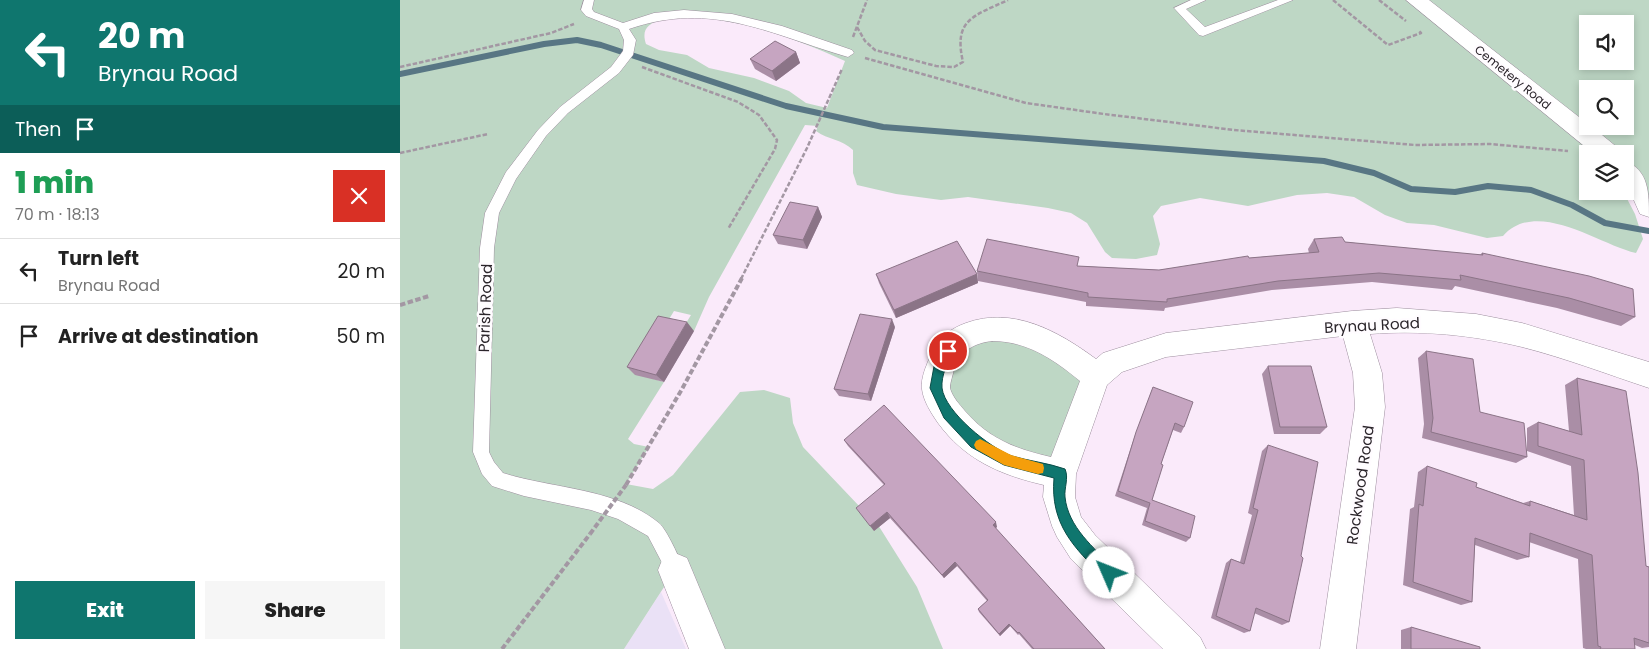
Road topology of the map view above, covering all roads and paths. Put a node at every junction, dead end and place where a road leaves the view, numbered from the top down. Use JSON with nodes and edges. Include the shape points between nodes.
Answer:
{"nodes":[{"id":1,"x":589,"y":0,"type":"edge"},
{"id":2,"x":867,"y":0,"type":"edge"},
{"id":3,"x":1008,"y":0,"type":"edge"},
{"id":4,"x":1200,"y":0,"type":"edge"},
{"id":5,"x":1288,"y":0,"type":"edge"},
{"id":6,"x":1333,"y":0,"type":"edge"},
{"id":7,"x":1379,"y":0,"type":"edge"},
{"id":8,"x":1416,"y":0,"type":"edge"},
{"id":9,"x":590,"y":14,"type":"junction"},
{"id":10,"x":1407,"y":22,"type":"dead end"},
{"id":11,"x":857,"y":26,"type":"junction"},
{"id":12,"x":622,"y":27,"type":"junction"},
{"id":13,"x":1414,"y":27,"type":"dead end"},
{"id":14,"x":848,"y":53,"type":"junction"},
{"id":15,"x":625,"y":57,"type":"junction"},
{"id":16,"x":400,"y":67,"type":"edge"},
{"id":17,"x":488,"y":134,"type":"dead end"},
{"id":18,"x":1599,"y":145,"type":"edge"},
{"id":19,"x":1574,"y":151,"type":"dead end"},
{"id":20,"x":400,"y":153,"type":"edge"},
{"id":21,"x":1634,"y":181,"type":"edge"},
{"id":22,"x":1649,"y":207,"type":"edge"},
{"id":23,"x":728,"y":229,"type":"dead end"},
{"id":24,"x":429,"y":296,"type":"dead end"},
{"id":25,"x":400,"y":306,"type":"edge"},
{"id":26,"x":1352,"y":323,"type":"junction"},
{"id":27,"x":1096,"y":376,"type":"junction"},
{"id":28,"x":1649,"y":376,"type":"edge"},
{"id":29,"x":1060,"y":474,"type":"junction"},
{"id":30,"x":675,"y":570,"type":"joint"},
{"id":31,"x":502,"y":649,"type":"edge"},
{"id":32,"x":707,"y":649,"type":"edge"},
{"id":33,"x":1188,"y":649,"type":"edge"},
{"id":34,"x":1338,"y":649,"type":"edge"}],
"edges":[{"from":1,"to":9,"type":"lane","via":[[586,10]]},
{"from":2,"to":11,"type":"path"},
{"from":3,"to":11,"type":"path","via":[[973,17],[961,27],[957,42],[963,62],[954,67],[936,66],[876,50],[865,41]]},
{"from":4,"to":5,"type":"lane","via":[[1179,8],[1203,32]]},
{"from":6,"to":13,"type":"path","via":[[1388,45],[1421,33]]},
{"from":7,"to":10,"type":"path"},
{"from":8,"to":18,"type":"street","name":"Cemetery Road"},
{"from":9,"to":12,"type":"lane"},
{"from":9,"to":16,"type":"path","via":[[551,34]]},
{"from":11,"to":14,"type":"path"},
{"from":12,"to":14,"type":"lane","via":[[658,16],[719,13],[756,20]]},
{"from":12,"to":15,"type":"lane","via":[[630,40]]},
{"from":14,"to":19,"type":"path","via":[[1026,103],[1104,114],[1234,130],[1415,145],[1490,144]]},
{"from":14,"to":31,"type":"path","bridge":true,"via":[[827,108],[696,365],[626,485]]},
{"from":15,"to":23,"type":"path","via":[[738,102],[759,115],[774,134],[777,140],[775,149]]},
{"from":15,"to":30,"type":"lane","name":"Parish Road","via":[[542,133],[511,176],[492,213],[487,248],[481,452],[498,480],[591,501],[622,512],[654,530]]},
{"from":17,"to":20,"type":"path"},
{"from":21,"to":22,"type":"street"},
{"from":24,"to":25,"type":"path"},
{"from":26,"to":27,"type":"street","name":"Brynau Road","via":[[1166,345],[1113,362]]},
{"from":26,"to":28,"type":"street","name":"Brynau Road","via":[[1397,320],[1476,326],[1564,347]]},
{"from":26,"to":34,"type":"street","name":"Rockwood Road","via":[[1366,357],[1370,407]]},
{"from":27,"to":29,"type":"street"},
{"from":27,"to":29,"type":"street","via":[[1062,350],[1035,337],[1004,329],[976,330],[955,341],[941,361],[936,388],[948,414],[976,443],[1009,461]]},
{"from":29,"to":33,"type":"street","via":[[1059,497],[1068,526],[1083,547]]},
{"from":30,"to":32,"type":"street"}]}
